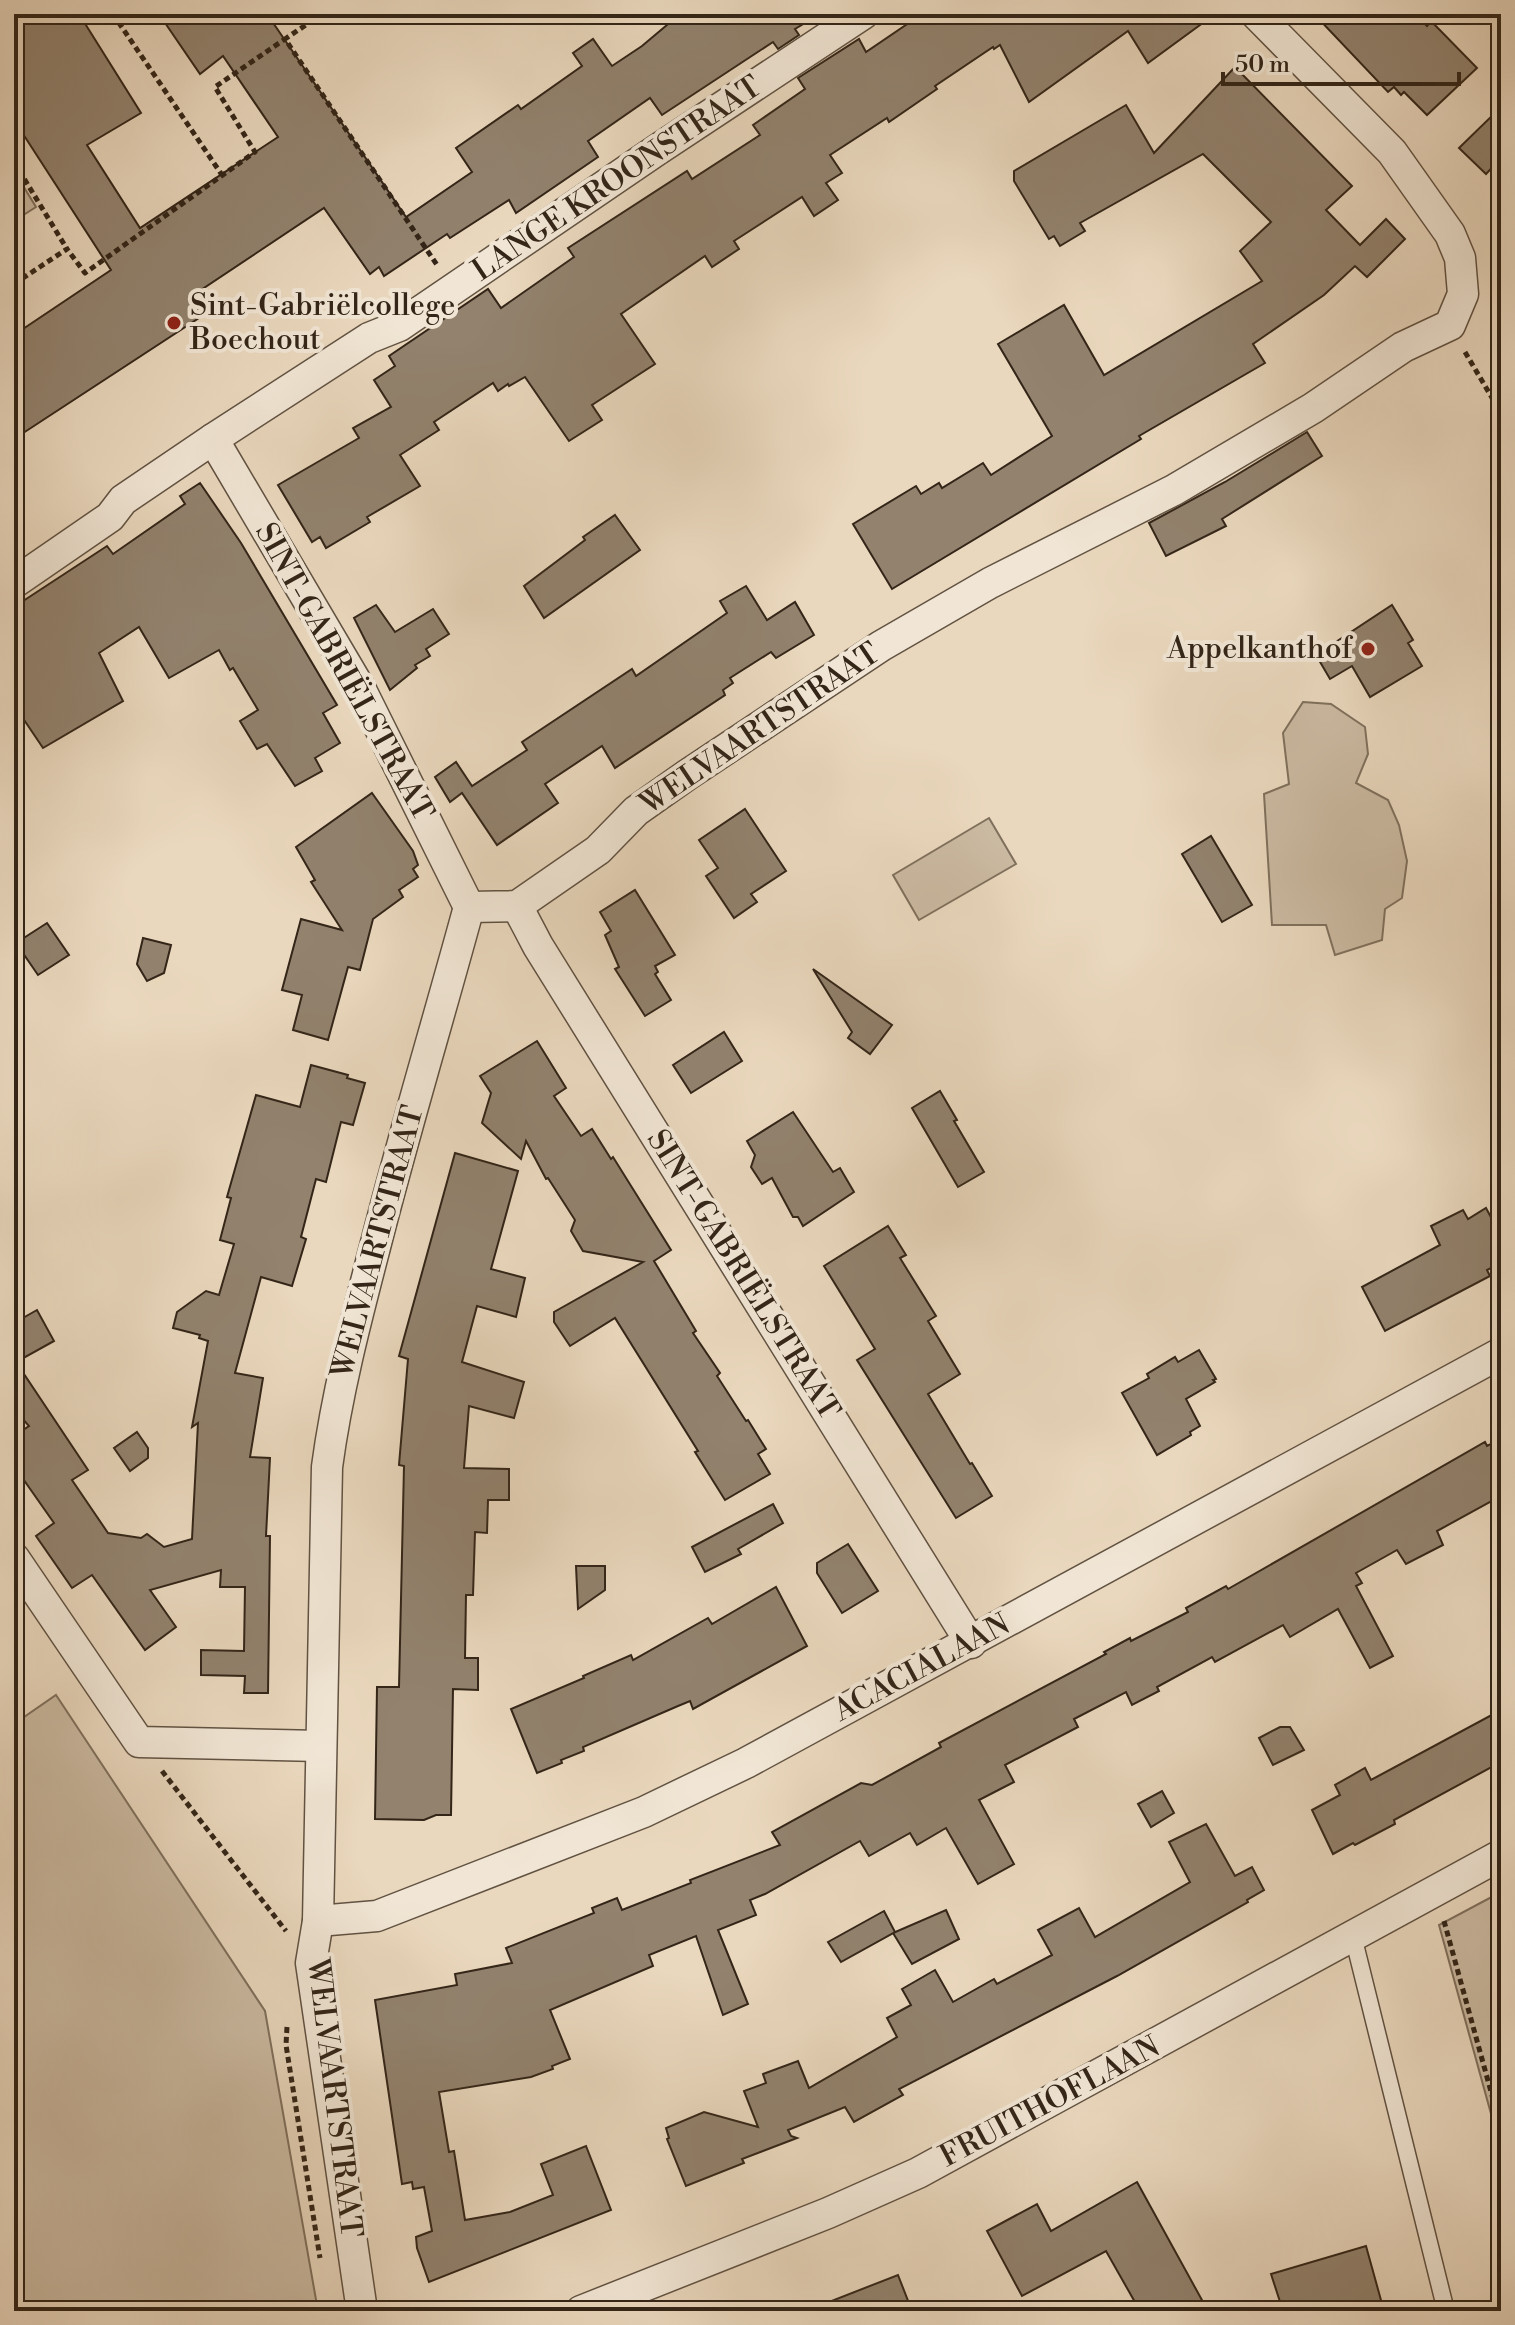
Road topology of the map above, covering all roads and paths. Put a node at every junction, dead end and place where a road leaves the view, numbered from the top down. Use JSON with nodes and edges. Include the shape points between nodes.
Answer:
{"nodes":[{"id":1,"x":113,"y":14,"type":"edge"},
{"id":2,"x":322,"y":14,"type":"edge"},
{"id":3,"x":863,"y":14,"type":"edge"},
{"id":4,"x":1258,"y":16,"type":"edge"},
{"id":5,"x":285,"y":39,"type":"junction"},
{"id":6,"x":14,"y":162,"type":"edge"},
{"id":7,"x":223,"y":175,"type":"junction"},
{"id":8,"x":67,"y":249,"type":"junction"},
{"id":9,"x":14,"y":284,"type":"edge"},
{"id":10,"x":453,"y":289,"type":"junction"},
{"id":11,"x":1450,"y":325,"type":"junction"},
{"id":12,"x":1501,"y":413,"type":"edge"},
{"id":13,"x":213,"y":439,"type":"junction"},
{"id":14,"x":14,"y":583,"type":"edge"},
{"id":15,"x":517,"y":906,"type":"junction"},
{"id":16,"x":469,"y":907,"type":"junction"},
{"id":17,"x":1501,"y":1353,"type":"edge"},
{"id":18,"x":14,"y":1558,"type":"edge"},
{"id":19,"x":971,"y":1643,"type":"junction"},
{"id":20,"x":139,"y":1742,"type":"junction"},
{"id":21,"x":320,"y":1746,"type":"junction"},
{"id":22,"x":1501,"y":1855,"type":"edge"},
{"id":23,"x":1436,"y":1891,"type":"junction"},
{"id":24,"x":318,"y":1921,"type":"junction"},
{"id":25,"x":1353,"y":1936,"type":"junction"},
{"id":26,"x":311,"y":1963,"type":"junction"},
{"id":27,"x":1501,"y":2128,"type":"edge"},
{"id":28,"x":362,"y":2311,"type":"edge"},
{"id":29,"x":581,"y":2311,"type":"edge"},
{"id":30,"x":1446,"y":2311,"type":"edge"}],
"edges":[{"from":1,"to":7,"type":"path"},
{"from":2,"to":5,"type":"path"},
{"from":3,"to":10,"type":"street","name":"LANGE KROONSTRAAT"},
{"from":4,"to":11,"type":"street","via":[[1392,152],[1450,234],[1460,258],[1463,294]]},
{"from":5,"to":7,"type":"path","via":[[215,87],[255,152]]},
{"from":5,"to":10,"type":"path"},
{"from":6,"to":8,"type":"path"},
{"from":7,"to":8,"type":"path","via":[[85,273]]},
{"from":8,"to":9,"type":"path"},
{"from":10,"to":13,"type":"street","name":"LANGE KROONSTRAAT"},
{"from":11,"to":12,"type":"path"},
{"from":11,"to":15,"type":"street","name":"WELVAARTSTRAAT","via":[[1403,347],[1313,408],[1174,490],[990,583],[881,646],[636,811],[598,850]]},
{"from":13,"to":14,"type":"street","name":"LANGE KROONSTRAAT"},
{"from":13,"to":16,"type":"street","name":"SINT-GABRIËLSTRAAT","via":[[361,690]]},
{"from":15,"to":16,"type":"street"},
{"from":15,"to":19,"type":"street","name":"SINT-GABRIËLSTRAAT"},
{"from":16,"to":21,"type":"street","name":"WELVAARTSTRAAT","via":[[334,1413],[327,1467]]},
{"from":17,"to":19,"type":"street","name":"ACACIALAAN"},
{"from":18,"to":20,"type":"street"},
{"from":19,"to":24,"type":"street","name":"ACACIALAAN","via":[[644,1812],[377,1916]]},
{"from":20,"to":21,"type":"street"},
{"from":20,"to":26,"type":"path"},
{"from":21,"to":24,"type":"street","name":"WELVAARTSTRAAT"},
{"from":22,"to":23,"type":"street","name":"FRUITHOFLAAN"},
{"from":23,"to":25,"type":"street","name":"FRUITHOFLAAN"},
{"from":23,"to":27,"type":"path"},
{"from":24,"to":26,"type":"street","name":"WELVAARTSTRAAT"},
{"from":25,"to":29,"type":"street","name":"FRUITHOFLAAN","via":[[918,2173]]},
{"from":25,"to":30,"type":"lane"},
{"from":26,"to":28,"type":"street","name":"WELVAARTSTRAAT"}]}
